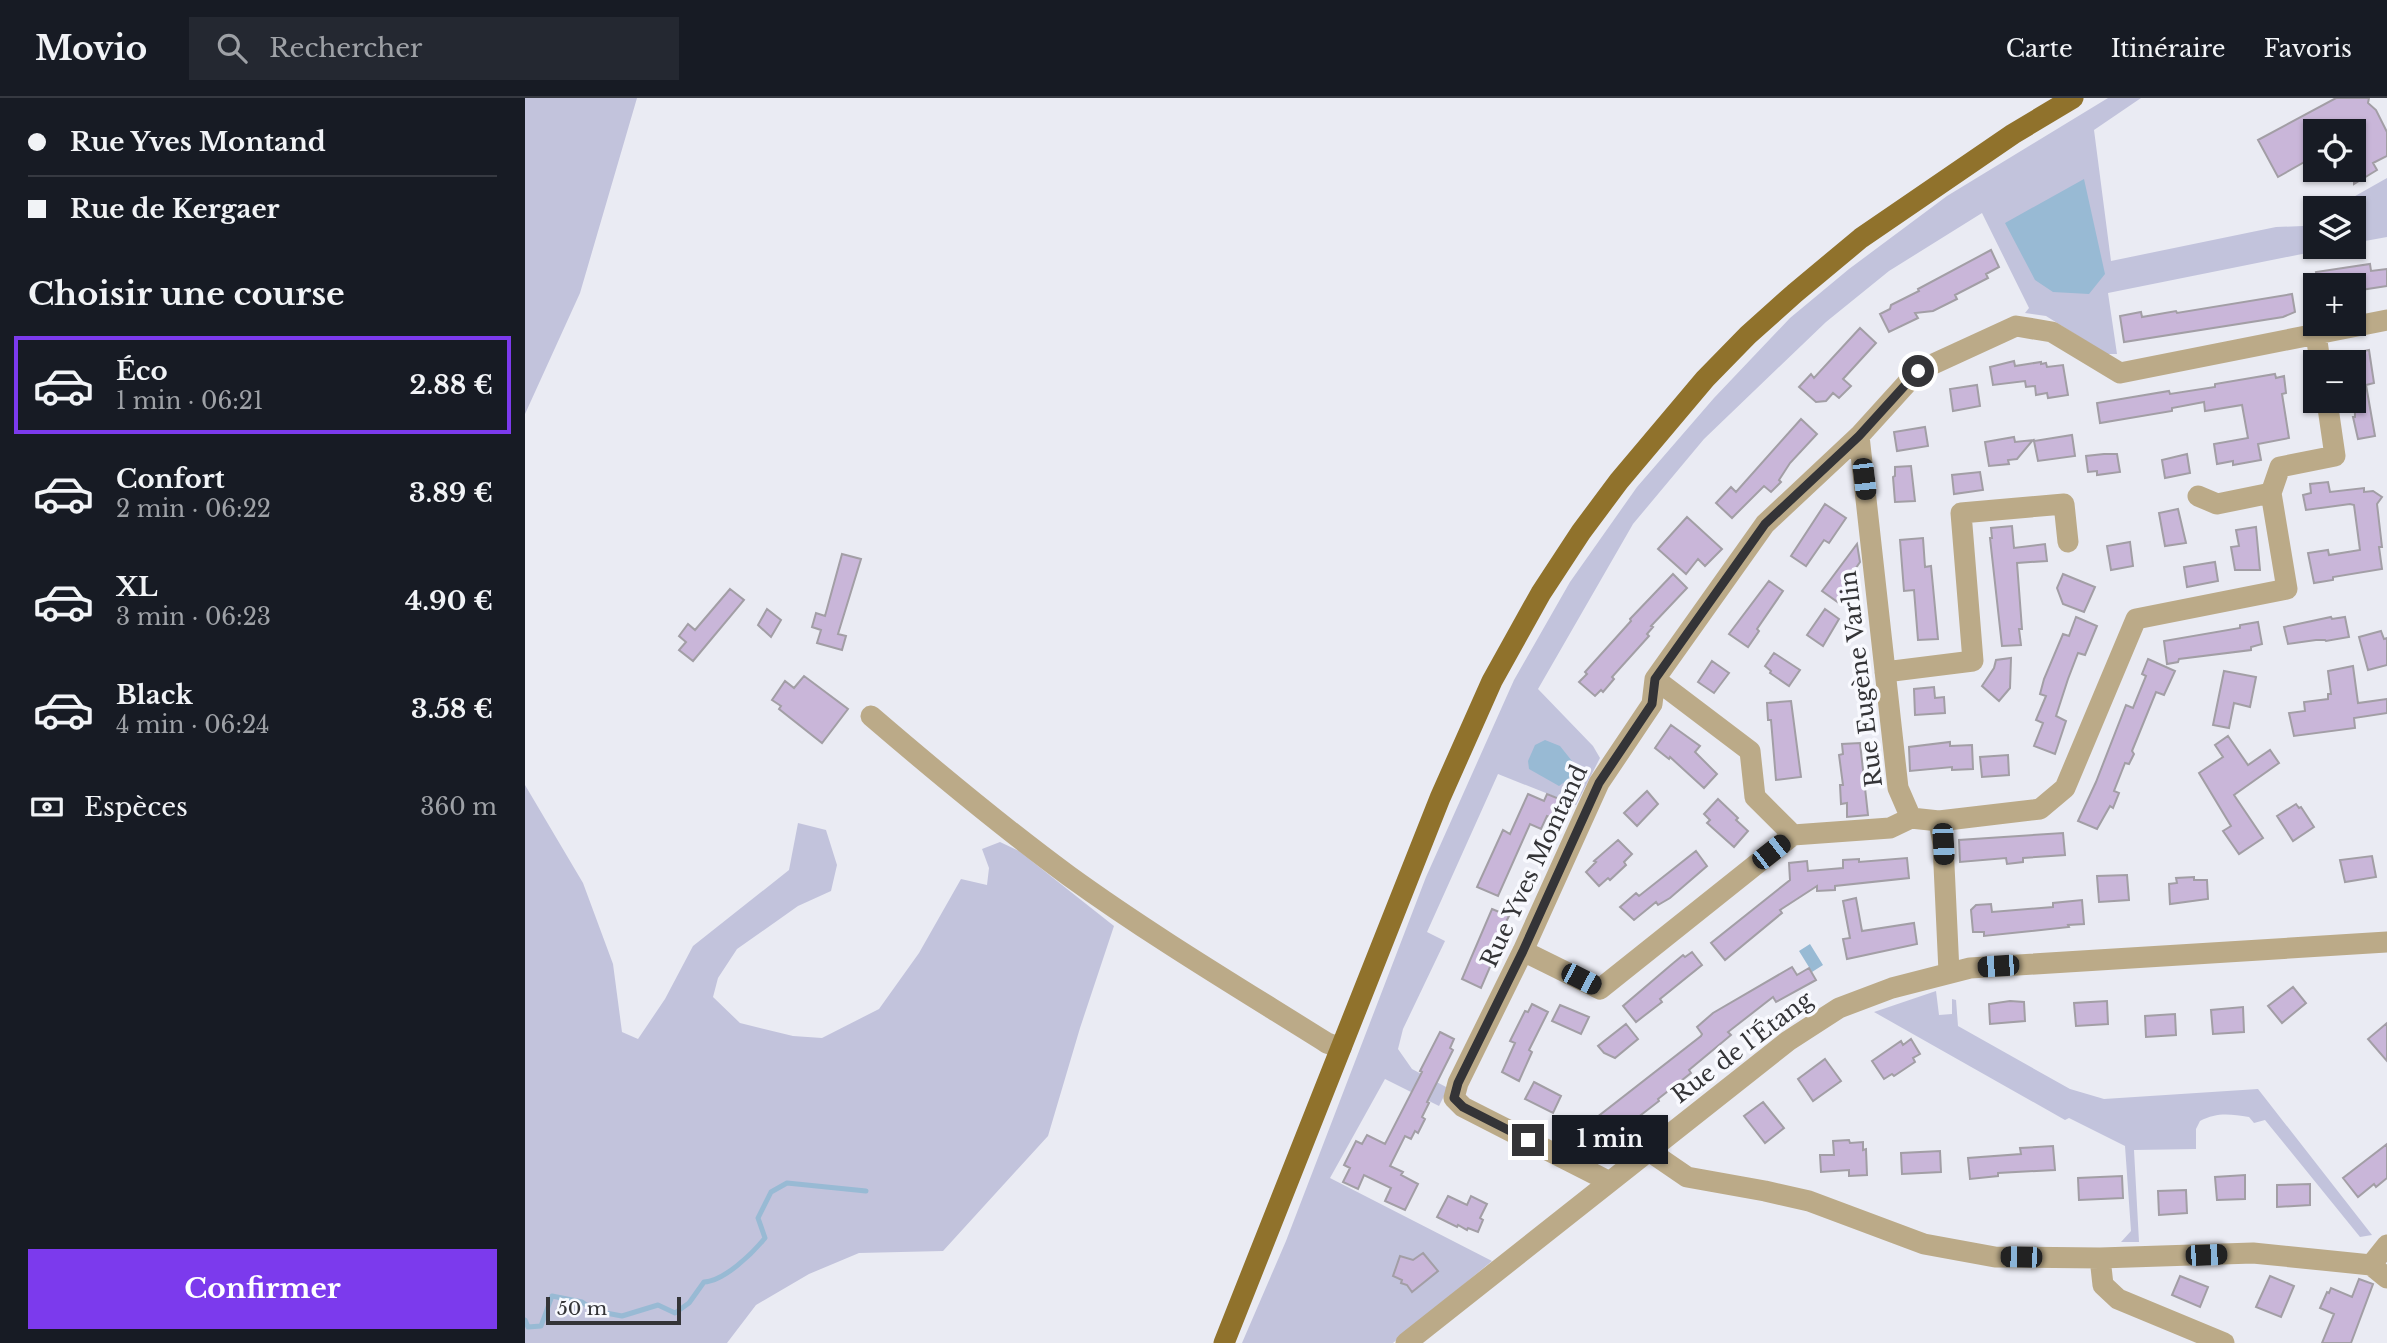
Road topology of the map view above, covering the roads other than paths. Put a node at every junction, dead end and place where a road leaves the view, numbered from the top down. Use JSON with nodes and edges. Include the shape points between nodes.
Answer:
{"nodes":[{"id":1,"x":2073,"y":98,"type":"edge"},
{"id":2,"x":2387,"y":320,"type":"edge"},
{"id":3,"x":2366,"y":324,"type":"edge"},
{"id":4,"x":2306,"y":336,"type":"edge"},
{"id":5,"x":2329,"y":413,"type":"edge"},
{"id":6,"x":1859,"y":436,"type":"junction"},
{"id":7,"x":2271,"y":493,"type":"junction"},
{"id":8,"x":2198,"y":496,"type":"dead end"},
{"id":9,"x":2069,"y":542,"type":"dead end"},
{"id":10,"x":1885,"y":671,"type":"junction"},
{"id":11,"x":1655,"y":679,"type":"junction"},
{"id":12,"x":871,"y":716,"type":"dead end"},
{"id":13,"x":1911,"y":818,"type":"junction"},
{"id":14,"x":1939,"y":821,"type":"junction"},
{"id":15,"x":1793,"y":835,"type":"junction"},
{"id":16,"x":2387,"y":942,"type":"edge"},
{"id":17,"x":1523,"y":951,"type":"junction"},
{"id":18,"x":1949,"y":972,"type":"junction"},
{"id":19,"x":1341,"y":1048,"type":"junction"},
{"id":20,"x":1649,"y":1151,"type":"junction"},
{"id":21,"x":1608,"y":1181,"type":"junction"},
{"id":22,"x":2387,"y":1245,"type":"edge"},
{"id":23,"x":2100,"y":1258,"type":"junction"},
{"id":24,"x":2379,"y":1271,"type":"edge"},
{"id":25,"x":1224,"y":1343,"type":"edge"},
{"id":26,"x":1406,"y":1343,"type":"edge"},
{"id":27,"x":2224,"y":1343,"type":"edge"}],
"edges":[{"from":1,"to":19,"type":"main road","via":[[1861,238],[1795,293],[1705,379],[1619,481],[1541,593],[1492,681],[1440,798]]},
{"from":2,"to":3,"type":"street","name":"Rue Yves Montand"},
{"from":4,"to":6,"type":"street","name":"Rue Yves Montand","via":[[2120,373],[2052,332],[2016,326],[1918,371]]},
{"from":5,"to":7,"type":"street","via":[[2335,456],[2280,467]]},
{"from":6,"to":10,"type":"street","name":"Rue Eugène Varlin"},
{"from":6,"to":11,"type":"street","name":"Rue Yves Montand","via":[[1765,524]]},
{"from":7,"to":8,"type":"street","via":[[2217,504]]},
{"from":7,"to":14,"type":"street","via":[[2287,589],[2136,619],[2065,788],[2039,809]]},
{"from":9,"to":10,"type":"street","via":[[2064,504],[1961,513],[1973,661]]},
{"from":10,"to":13,"type":"street","name":"Rue Eugène Varlin","via":[[1898,788]]},
{"from":11,"to":15,"type":"street","via":[[1750,751],[1755,797]]},
{"from":11,"to":17,"type":"street","name":"Rue Yves Montand","via":[[1652,704],[1599,783]]},
{"from":12,"to":19,"type":"street","via":[[1070,876],[1327,1044]]},
{"from":13,"to":14,"type":"street"},
{"from":13,"to":15,"type":"street","via":[[1890,828]]},
{"from":14,"to":18,"type":"street"},
{"from":15,"to":17,"type":"street","via":[[1600,989]]},
{"from":16,"to":18,"type":"street","name":"Rue de l'Étang"},
{"from":17,"to":21,"type":"street","name":"Rue Yves Montand","via":[[1454,1098],[1463,1107]]},
{"from":18,"to":20,"type":"street","name":"Rue de l'Étang","via":[[1839,1008],[1788,1041]]},
{"from":19,"to":25,"type":"main road"},
{"from":20,"to":21,"type":"street","name":"Rue de l'Étang"},
{"from":20,"to":23,"type":"street","via":[[1687,1177],[1809,1201],[1924,1244],[1995,1257]]},
{"from":21,"to":26,"type":"street","name":"Rue de l'Étang"},
{"from":22,"to":24,"type":"street"},
{"from":23,"to":24,"type":"street","via":[[2252,1253]]},
{"from":23,"to":27,"type":"street","via":[[2103,1285],[2118,1299]]}]}
